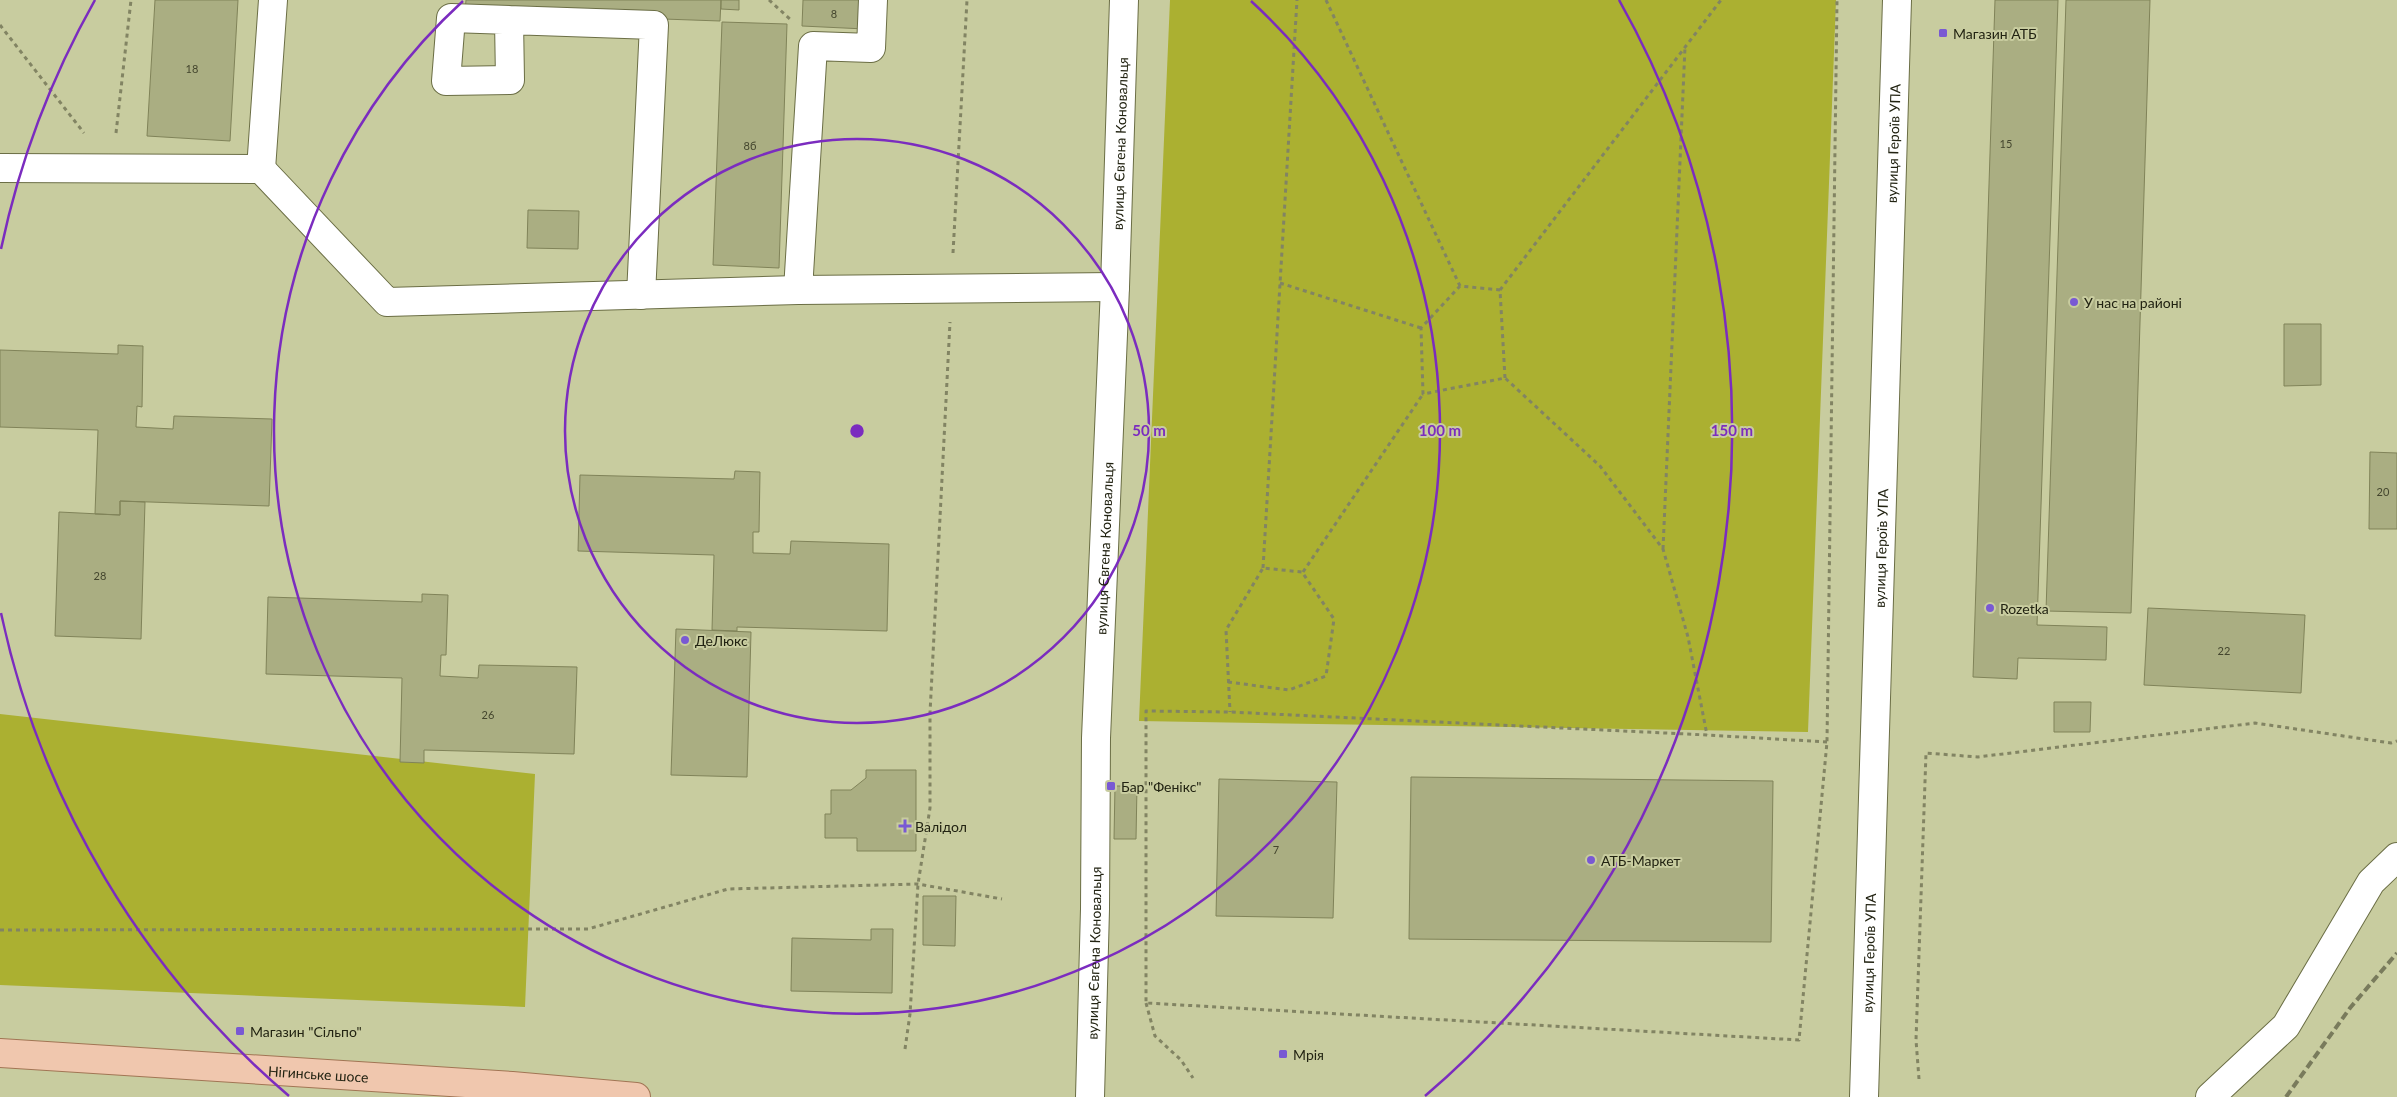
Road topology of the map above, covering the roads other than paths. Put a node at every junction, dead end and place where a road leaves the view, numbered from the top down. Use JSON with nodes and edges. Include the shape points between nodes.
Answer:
{"nodes":[{"id":1,"x":273,"y":0,"type":"edge"},
{"id":2,"x":873,"y":0,"type":"edge"},
{"id":3,"x":1124,"y":0,"type":"edge"},
{"id":4,"x":1897,"y":0,"type":"edge"},
{"id":5,"x":509,"y":20,"type":"dead end"},
{"id":6,"x":0,"y":168,"type":"edge"},
{"id":7,"x":261,"y":169,"type":"junction"},
{"id":8,"x":1115,"y":287,"type":"junction"},
{"id":9,"x":798,"y":290,"type":"junction"},
{"id":10,"x":641,"y":294,"type":"junction"},
{"id":11,"x":2397,"y":857,"type":"edge"},
{"id":12,"x":0,"y":1053,"type":"edge"},
{"id":13,"x":512,"y":1092,"type":"edge"},
{"id":14,"x":636,"y":1097,"type":"edge"},
{"id":15,"x":1090,"y":1097,"type":"edge"},
{"id":16,"x":1864,"y":1097,"type":"edge"},
{"id":17,"x":2210,"y":1097,"type":"edge"}],
"edges":[{"from":1,"to":7,"type":"street"},
{"from":2,"to":9,"type":"street","via":[[871,48],[813,46]]},
{"from":3,"to":8,"type":"street","name":"вулиця Євгена Коновальця"},
{"from":4,"to":16,"type":"street","name":"вулиця Героїв УПА"},
{"from":5,"to":10,"type":"street","via":[[654,25]]},
{"from":6,"to":7,"type":"street"},
{"from":7,"to":10,"type":"street","via":[[387,302]]},
{"from":8,"to":9,"type":"street"},
{"from":8,"to":15,"type":"street","name":"вулиця Євгена Коновальця","via":[[1096,738],[1096,910]]},
{"from":9,"to":10,"type":"street"},
{"from":11,"to":17,"type":"street","via":[[2371,882],[2286,1026]]},
{"from":12,"to":13,"type":"main road","name":"Нігинське шосе"},
{"from":13,"to":14,"type":"main road","name":"Нігинське шосе"}]}
